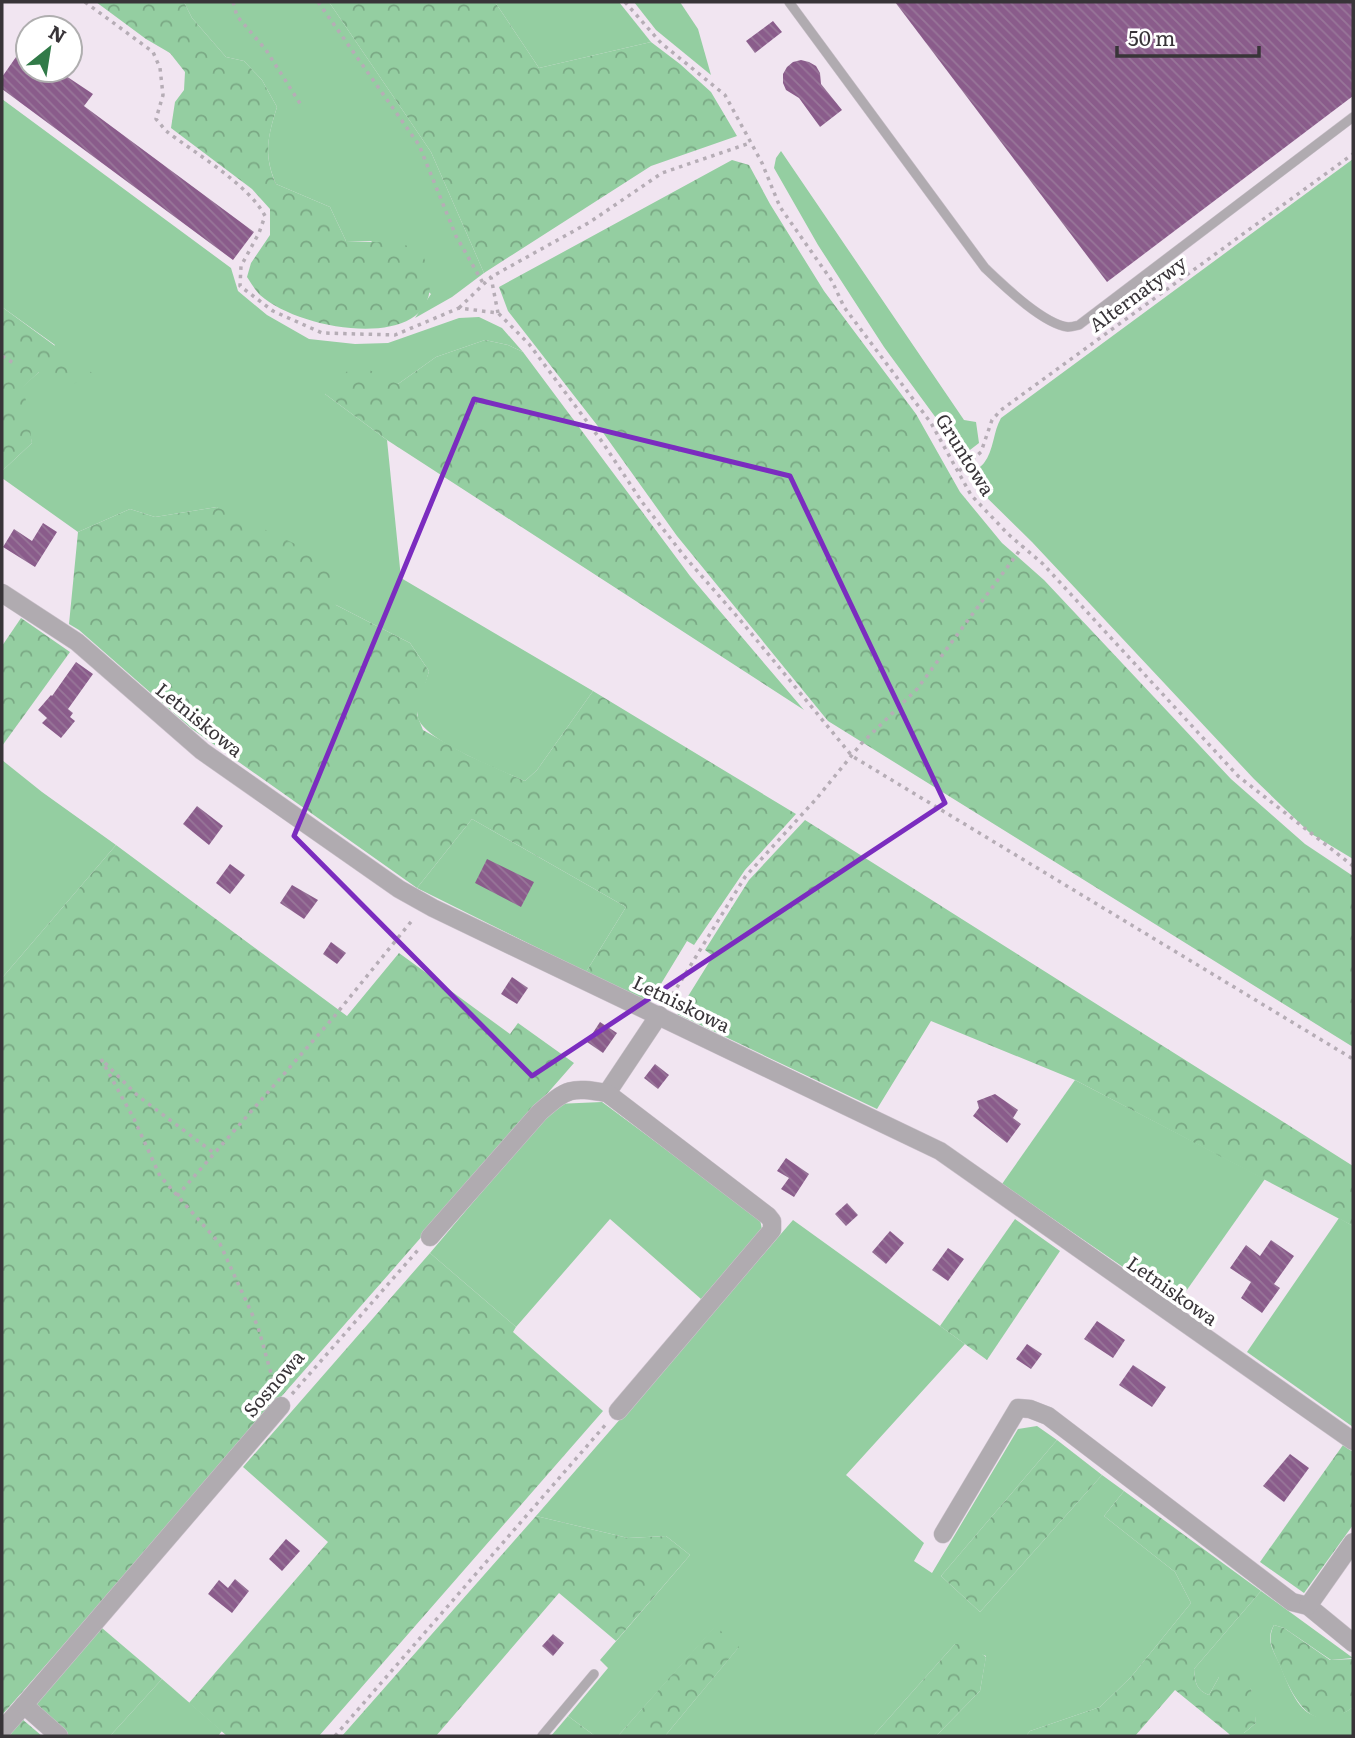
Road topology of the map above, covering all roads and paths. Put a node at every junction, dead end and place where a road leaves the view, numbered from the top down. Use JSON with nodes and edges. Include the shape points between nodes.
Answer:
{"nodes":[{"id":1,"x":85,"y":2,"type":"edge"},
{"id":2,"x":233,"y":2,"type":"edge"},
{"id":3,"x":318,"y":2,"type":"edge"},
{"id":4,"x":625,"y":2,"type":"edge"},
{"id":5,"x":789,"y":2,"type":"edge"},
{"id":6,"x":301,"y":105,"type":"dead end"},
{"id":7,"x":1353,"y":117,"type":"edge"},
{"id":8,"x":751,"y":143,"type":"junction"},
{"id":9,"x":1353,"y":154,"type":"edge"},
{"id":10,"x":491,"y":276,"type":"junction"},
{"id":11,"x":483,"y":283,"type":"junction"},
{"id":12,"x":459,"y":308,"type":"junction"},
{"id":13,"x":498,"y":313,"type":"junction"},
{"id":14,"x":2,"y":356,"type":"edge"},
{"id":15,"x":15,"y":364,"type":"dead end"},
{"id":16,"x":959,"y":471,"type":"junction"},
{"id":17,"x":1023,"y":547,"type":"junction"},
{"id":18,"x":2,"y":593,"type":"edge"},
{"id":19,"x":852,"y":756,"type":"junction"},
{"id":20,"x":1353,"y":866,"type":"edge"},
{"id":21,"x":425,"y":903,"type":"junction"},
{"id":22,"x":659,"y":1015,"type":"junction"},
{"id":23,"x":1353,"y":1059,"type":"edge"},
{"id":24,"x":607,"y":1093,"type":"junction"},
{"id":25,"x":214,"y":1153,"type":"junction"},
{"id":26,"x":177,"y":1196,"type":"junction"},
{"id":27,"x":430,"y":1237,"type":"joint"},
{"id":28,"x":281,"y":1406,"type":"junction"},
{"id":29,"x":618,"y":1411,"type":"joint"},
{"id":30,"x":1353,"y":1441,"type":"edge"},
{"id":31,"x":943,"y":1534,"type":"dead end"},
{"id":32,"x":1353,"y":1542,"type":"edge"},
{"id":33,"x":1308,"y":1606,"type":"junction"},
{"id":34,"x":1353,"y":1643,"type":"edge"},
{"id":35,"x":594,"y":1674,"type":"dead end"},
{"id":36,"x":23,"y":1705,"type":"junction"},
{"id":37,"x":2,"y":1730,"type":"edge"},
{"id":38,"x":59,"y":1736,"type":"edge"},
{"id":39,"x":335,"y":1736,"type":"edge"},
{"id":40,"x":542,"y":1736,"type":"edge"}],
"edges":[{"from":1,"to":12,"type":"path","via":[[153,52],[163,95],[156,119],[166,131],[261,207],[265,216],[241,266],[240,286],[273,311],[322,333],[395,335]]},
{"from":2,"to":6,"type":"path","via":[[237,16],[266,50]]},
{"from":3,"to":11,"type":"path","via":[[419,145],[456,236]]},
{"from":4,"to":8,"type":"path","name":"Gruntowa","via":[[661,43],[725,96]]},
{"from":5,"to":7,"type":"lane","via":[[985,268],[1040,314],[1068,327],[1079,325]]},
{"from":8,"to":10,"type":"path","via":[[662,173],[590,222]]},
{"from":8,"to":16,"type":"path","name":"Gruntowa","via":[[780,207],[832,281],[844,307],[931,423]]},
{"from":9,"to":16,"type":"path","name":"Alternatywy","via":[[1001,410],[992,420],[981,452]]},
{"from":10,"to":11,"type":"path"},
{"from":10,"to":13,"type":"path"},
{"from":11,"to":12,"type":"path"},
{"from":12,"to":13,"type":"path"},
{"from":13,"to":19,"type":"path","via":[[529,344],[676,546]]},
{"from":14,"to":15,"type":"path"},
{"from":16,"to":17,"type":"path","name":"Gruntowa","via":[[971,495]]},
{"from":17,"to":19,"type":"path","via":[[917,689]]},
{"from":17,"to":20,"type":"path","name":"Gruntowa","via":[[1238,776]]},
{"from":18,"to":21,"type":"street","name":"Letniskowa","via":[[77,642],[202,751]]},
{"from":19,"to":22,"type":"path","via":[[745,877]]},
{"from":19,"to":23,"type":"path"},
{"from":21,"to":22,"type":"street","name":"Letniskowa"},
{"from":21,"to":25,"type":"path","via":[[333,1018]]},
{"from":22,"to":24,"type":"street"},
{"from":22,"to":30,"type":"street","name":"Letniskowa","via":[[940,1151]]},
{"from":24,"to":27,"type":"street","via":[[578,1089],[559,1095]]},
{"from":24,"to":29,"type":"street","via":[[768,1216],[772,1225]]},
{"from":25,"to":26,"type":"path"},
{"from":25,"to":26,"type":"path","via":[[138,1096],[101,1059],[160,1176]]},
{"from":26,"to":28,"type":"path","via":[[220,1244],[258,1327]]},
{"from":27,"to":28,"type":"path","name":"Sosnowa"},
{"from":28,"to":36,"type":"street","name":"Sosnowa"},
{"from":29,"to":39,"type":"path"},
{"from":31,"to":33,"type":"street","via":[[1018,1408],[1030,1409],[1048,1416],[1292,1602]]},
{"from":32,"to":33,"type":"street"},
{"from":33,"to":34,"type":"street"},
{"from":35,"to":40,"type":"lane"},
{"from":36,"to":37,"type":"street","name":"Sosnowa"},
{"from":36,"to":38,"type":"street"}]}
